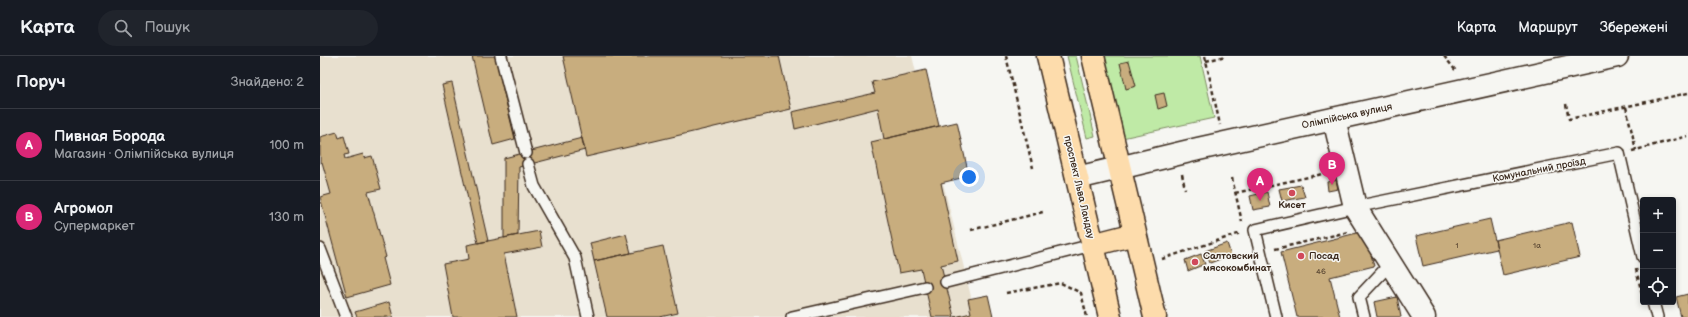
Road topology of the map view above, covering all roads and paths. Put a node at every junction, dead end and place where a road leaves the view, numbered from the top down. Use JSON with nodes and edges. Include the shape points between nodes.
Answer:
{"nodes":[{"id":1,"x":501,"y":56,"type":"edge"},
{"id":2,"x":1006,"y":56,"type":"edge"},
{"id":3,"x":1048,"y":56,"type":"edge"},
{"id":4,"x":1093,"y":56,"type":"edge"},
{"id":5,"x":1205,"y":56,"type":"edge"},
{"id":6,"x":1226,"y":56,"type":"edge"},
{"id":7,"x":1444,"y":56,"type":"edge"},
{"id":8,"x":1617,"y":56,"type":"edge"},
{"id":9,"x":1206,"y":61,"type":"junction"},
{"id":10,"x":1457,"y":72,"type":"dead end"},
{"id":11,"x":1688,"y":93,"type":"edge"},
{"id":12,"x":1566,"y":104,"type":"dead end"},
{"id":13,"x":1626,"y":106,"type":"junction"},
{"id":14,"x":1334,"y":119,"type":"junction"},
{"id":15,"x":1220,"y":125,"type":"dead end"},
{"id":16,"x":1688,"y":136,"type":"edge"},
{"id":17,"x":1636,"y":150,"type":"junction"},
{"id":18,"x":526,"y":153,"type":"dead end"},
{"id":19,"x":1620,"y":154,"type":"junction"},
{"id":20,"x":528,"y":164,"type":"dead end"},
{"id":21,"x":1120,"y":167,"type":"junction"},
{"id":22,"x":1033,"y":168,"type":"dead end"},
{"id":23,"x":1346,"y":169,"type":"junction"},
{"id":24,"x":1182,"y":173,"type":"dead end"},
{"id":25,"x":1077,"y":178,"type":"junction"},
{"id":26,"x":1232,"y":178,"type":"dead end"},
{"id":27,"x":1185,"y":189,"type":"dead end"},
{"id":28,"x":1235,"y":193,"type":"junction"},
{"id":29,"x":1355,"y":207,"type":"junction"},
{"id":30,"x":1044,"y":212,"type":"dead end"},
{"id":31,"x":1368,"y":227,"type":"junction"},
{"id":32,"x":971,"y":230,"type":"dead end"},
{"id":33,"x":1135,"y":234,"type":"junction"},
{"id":34,"x":1640,"y":244,"type":"edge"},
{"id":35,"x":1092,"y":245,"type":"junction"},
{"id":36,"x":320,"y":249,"type":"edge"},
{"id":37,"x":1261,"y":253,"type":"junction"},
{"id":38,"x":1159,"y":260,"type":"dead end"},
{"id":39,"x":1391,"y":263,"type":"junction"},
{"id":40,"x":1636,"y":268,"type":"dead end"},
{"id":41,"x":946,"y":282,"type":"dead end"},
{"id":42,"x":1640,"y":285,"type":"edge"},
{"id":43,"x":925,"y":287,"type":"dead end"},
{"id":44,"x":1006,"y":293,"type":"dead end"},
{"id":45,"x":1654,"y":305,"type":"edge"},
{"id":46,"x":346,"y":317,"type":"edge"},
{"id":47,"x":588,"y":317,"type":"edge"},
{"id":48,"x":792,"y":317,"type":"edge"},
{"id":49,"x":1087,"y":317,"type":"edge"},
{"id":50,"x":1110,"y":317,"type":"edge"},
{"id":51,"x":1155,"y":317,"type":"edge"},
{"id":52,"x":1276,"y":317,"type":"edge"},
{"id":53,"x":1364,"y":317,"type":"edge"},
{"id":54,"x":1424,"y":317,"type":"edge"},
{"id":55,"x":1657,"y":317,"type":"edge"}],
"edges":[{"from":1,"to":18,"type":"lane"},
{"from":2,"to":22,"type":"path"},
{"from":3,"to":25,"type":"main road","name":"проспект Льва Ландау"},
{"from":4,"to":21,"type":"main road"},
{"from":5,"to":9,"type":"path"},
{"from":6,"to":9,"type":"path"},
{"from":7,"to":10,"type":"path"},
{"from":8,"to":14,"type":"street","name":"Олімпійська вулиця"},
{"from":9,"to":15,"type":"path"},
{"from":11,"to":13,"type":"path"},
{"from":12,"to":13,"type":"path","via":[[1569,119]]},
{"from":13,"to":17,"type":"path"},
{"from":14,"to":21,"type":"street","name":"Олімпійська вулиця"},
{"from":14,"to":23,"type":"street"},
{"from":16,"to":17,"type":"path"},
{"from":17,"to":19,"type":"path"},
{"from":19,"to":29,"type":"lane","name":"Комунальний проїзд"},
{"from":19,"to":34,"type":"lane"},
{"from":20,"to":47,"type":"lane","via":[[534,186],[575,258]]},
{"from":21,"to":25,"type":"street","name":"Олімпійська вулиця"},
{"from":21,"to":33,"type":"main road"},
{"from":23,"to":28,"type":"path"},
{"from":23,"to":29,"type":"street"},
{"from":24,"to":27,"type":"path"},
{"from":25,"to":35,"type":"main road","name":"проспект Льва Ландау"},
{"from":26,"to":28,"type":"path"},
{"from":28,"to":38,"type":"path","via":[[1244,233]]},
{"from":29,"to":31,"type":"street"},
{"from":29,"to":37,"type":"lane","name":"Комунальний проїзд","via":[[1255,230]]},
{"from":30,"to":32,"type":"path"},
{"from":31,"to":37,"type":"path"},
{"from":31,"to":39,"type":"street"},
{"from":33,"to":35,"type":"main road"},
{"from":33,"to":51,"type":"main road"},
{"from":35,"to":41,"type":"lane"},
{"from":35,"to":50,"type":"main road","name":"проспект Льва Ландау"},
{"from":36,"to":46,"type":"lane"},
{"from":37,"to":52,"type":"lane"},
{"from":39,"to":53,"type":"lane","via":[[1359,297]]},
{"from":39,"to":54,"type":"street"},
{"from":40,"to":42,"type":"path"},
{"from":43,"to":48,"type":"lane"},
{"from":44,"to":49,"type":"path","via":[[1061,283],[1081,293]]},
{"from":45,"to":55,"type":"lane"}]}
